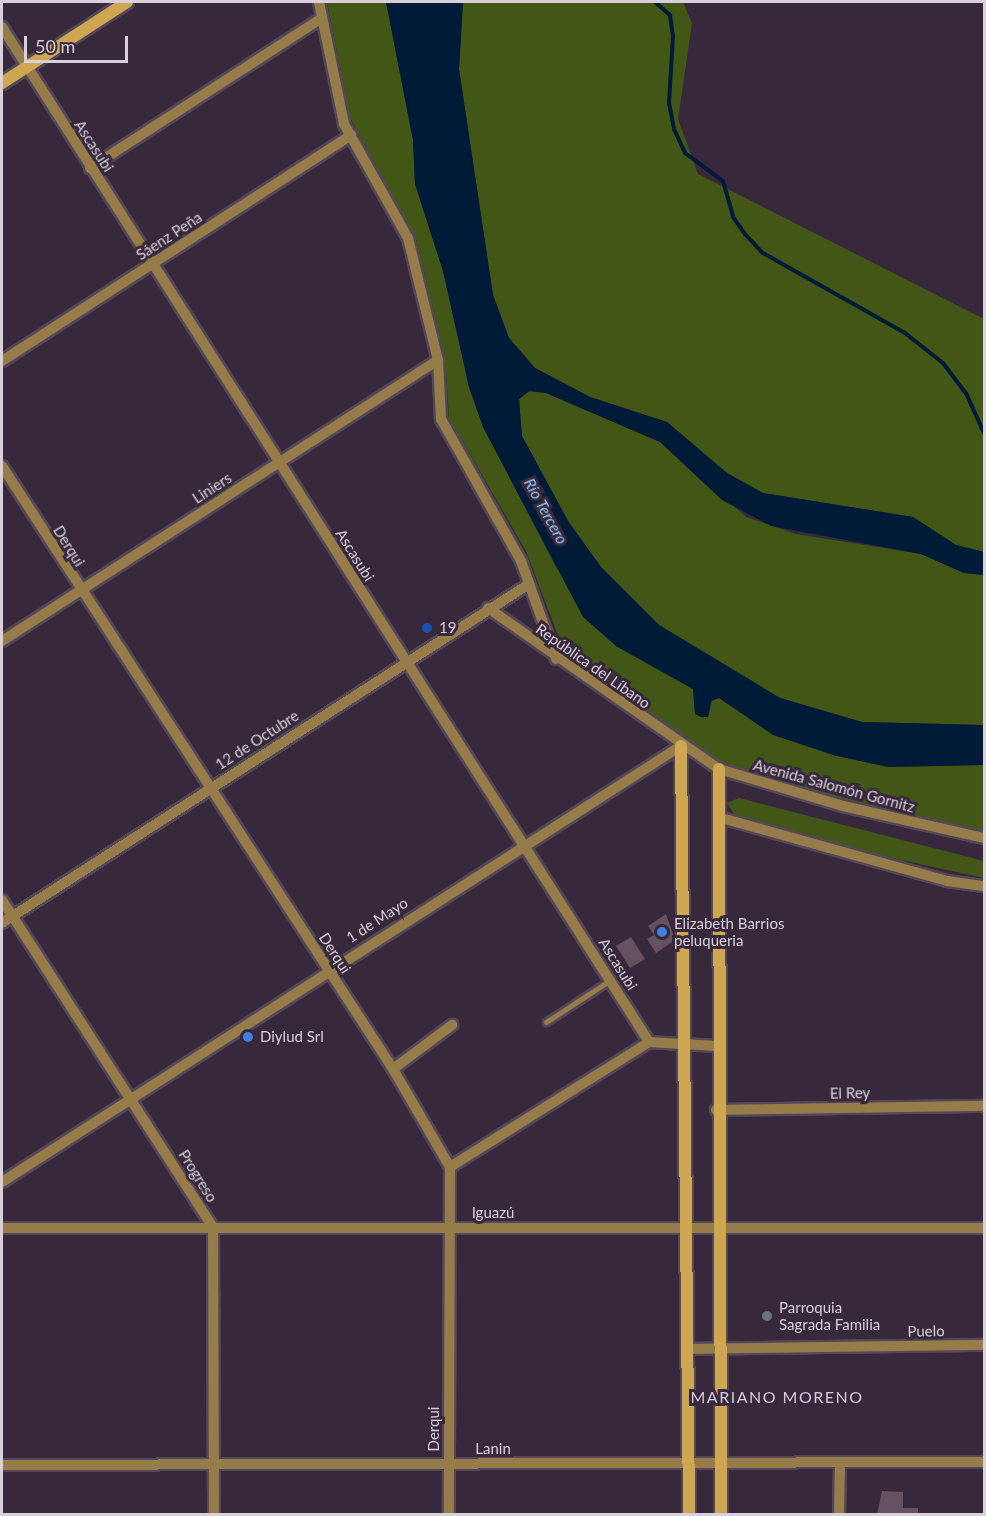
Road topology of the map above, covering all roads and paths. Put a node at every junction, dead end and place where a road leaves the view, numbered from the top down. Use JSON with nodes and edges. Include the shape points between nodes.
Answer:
{"nodes":[{"id":1,"x":127,"y":2,"type":"edge"},
{"id":2,"x":319,"y":2,"type":"edge"},
{"id":3,"x":322,"y":18,"type":"junction"},
{"id":4,"x":2,"y":27,"type":"edge"},
{"id":5,"x":26,"y":68,"type":"junction"},
{"id":6,"x":2,"y":83,"type":"edge"},
{"id":7,"x":351,"y":135,"type":"junction"},
{"id":8,"x":90,"y":168,"type":"junction"},
{"id":9,"x":152,"y":265,"type":"junction"},
{"id":10,"x":438,"y":360,"type":"junction"},
{"id":11,"x":2,"y":361,"type":"edge"},
{"id":12,"x":279,"y":463,"type":"junction"},
{"id":13,"x":2,"y":466,"type":"edge"},
{"id":14,"x":529,"y":584,"type":"junction"},
{"id":15,"x":80,"y":591,"type":"junction"},
{"id":16,"x":488,"y":608,"type":"junction"},
{"id":17,"x":2,"y":641,"type":"edge"},
{"id":18,"x":556,"y":659,"type":"junction"},
{"id":19,"x":405,"y":662,"type":"junction"},
{"id":20,"x":681,"y":746,"type":"junction"},
{"id":21,"x":719,"y":769,"type":"junction"},
{"id":22,"x":211,"y":788,"type":"junction"},
{"id":23,"x":718,"y":817,"type":"junction"},
{"id":24,"x":984,"y":838,"type":"edge"},
{"id":25,"x":524,"y":843,"type":"junction"},
{"id":26,"x":984,"y":886,"type":"edge"},
{"id":27,"x":2,"y":900,"type":"edge"},
{"id":28,"x":12,"y":916,"type":"junction"},
{"id":29,"x":2,"y":923,"type":"edge"},
{"id":30,"x":328,"y":969,"type":"junction"},
{"id":31,"x":610,"y":980,"type":"junction"},
{"id":32,"x":546,"y":1022,"type":"dead end"},
{"id":33,"x":452,"y":1025,"type":"dead end"},
{"id":34,"x":649,"y":1042,"type":"junction"},
{"id":35,"x":685,"y":1046,"type":"junction"},
{"id":36,"x":716,"y":1046,"type":"junction"},
{"id":37,"x":393,"y":1069,"type":"junction"},
{"id":38,"x":131,"y":1098,"type":"junction"},
{"id":39,"x":984,"y":1106,"type":"edge"},
{"id":40,"x":717,"y":1110,"type":"junction"},
{"id":41,"x":450,"y":1167,"type":"junction"},
{"id":42,"x":2,"y":1182,"type":"edge"},
{"id":43,"x":2,"y":1228,"type":"edge"},
{"id":44,"x":213,"y":1228,"type":"junction"},
{"id":45,"x":448,"y":1228,"type":"junction"},
{"id":46,"x":984,"y":1228,"type":"edge"},
{"id":47,"x":686,"y":1229,"type":"junction"},
{"id":48,"x":719,"y":1229,"type":"junction"},
{"id":49,"x":984,"y":1345,"type":"edge"},
{"id":50,"x":688,"y":1349,"type":"junction"},
{"id":51,"x":720,"y":1349,"type":"junction"},
{"id":52,"x":984,"y":1462,"type":"edge"},
{"id":53,"x":840,"y":1463,"type":"junction"},
{"id":54,"x":449,"y":1464,"type":"junction"},
{"id":55,"x":689,"y":1464,"type":"junction"},
{"id":56,"x":721,"y":1464,"type":"junction"},
{"id":57,"x":2,"y":1465,"type":"edge"},
{"id":58,"x":213,"y":1466,"type":"junction"},
{"id":59,"x":214,"y":1515,"type":"edge"},
{"id":60,"x":449,"y":1515,"type":"edge"},
{"id":61,"x":689,"y":1515,"type":"edge"},
{"id":62,"x":721,"y":1515,"type":"edge"},
{"id":63,"x":839,"y":1515,"type":"edge"}],
"edges":[{"from":1,"to":5,"type":"main road"},
{"from":2,"to":3,"type":"street"},
{"from":3,"to":7,"type":"street","via":[[341,113]]},
{"from":3,"to":8,"type":"street"},
{"from":4,"to":5,"type":"street","name":"Ascasubi"},
{"from":5,"to":6,"type":"main road"},
{"from":5,"to":8,"type":"street","name":"Ascasubi"},
{"from":7,"to":9,"type":"street","name":"Sáenz Peña"},
{"from":7,"to":10,"type":"street","via":[[408,238]]},
{"from":8,"to":9,"type":"street","name":"Ascasubi"},
{"from":9,"to":11,"type":"street","name":"Sáenz Peña"},
{"from":9,"to":12,"type":"street","name":"Ascasubi"},
{"from":10,"to":12,"type":"street","name":"Liniers"},
{"from":10,"to":14,"type":"street","via":[[441,419],[508,534]]},
{"from":12,"to":15,"type":"street","name":"Liniers"},
{"from":12,"to":19,"type":"street","name":"Ascasubi"},
{"from":13,"to":15,"type":"street","name":"Derqui"},
{"from":14,"to":16,"type":"street","name":"12 de Octubre"},
{"from":14,"to":18,"type":"street"},
{"from":15,"to":17,"type":"street","name":"Liniers"},
{"from":15,"to":22,"type":"street","name":"Derqui"},
{"from":16,"to":18,"type":"street","name":"República del Líbano"},
{"from":16,"to":19,"type":"street","name":"12 de Octubre"},
{"from":18,"to":20,"type":"street","name":"República del Líbano"},
{"from":19,"to":22,"type":"street","name":"12 de Octubre"},
{"from":19,"to":25,"type":"street","name":"Ascasubi"},
{"from":20,"to":21,"type":"street","name":"Avenida Salomón Gornitz"},
{"from":20,"to":25,"type":"street","name":"1 de Mayo"},
{"from":20,"to":35,"type":"main road"},
{"from":21,"to":23,"type":"main road"},
{"from":21,"to":24,"type":"street","name":"Avenida Salomón Gornitz","via":[[843,806]]},
{"from":22,"to":28,"type":"street","name":"12 de Octubre"},
{"from":22,"to":30,"type":"street","name":"Derqui"},
{"from":23,"to":26,"type":"street","via":[[946,881]]},
{"from":23,"to":36,"type":"main road"},
{"from":25,"to":30,"type":"street","name":"1 de Mayo"},
{"from":25,"to":31,"type":"street","name":"Ascasubi"},
{"from":27,"to":28,"type":"street","name":"Progreso"},
{"from":28,"to":29,"type":"street","name":"12 de Octubre"},
{"from":28,"to":38,"type":"street","name":"Progreso"},
{"from":30,"to":37,"type":"street","name":"Derqui"},
{"from":30,"to":38,"type":"street","name":"1 de Mayo"},
{"from":31,"to":32,"type":"lane"},
{"from":31,"to":34,"type":"street","name":"Ascasubi"},
{"from":33,"to":37,"type":"street"},
{"from":34,"to":35,"type":"street"},
{"from":34,"to":41,"type":"street"},
{"from":35,"to":36,"type":"street"},
{"from":35,"to":47,"type":"main road"},
{"from":36,"to":40,"type":"main road"},
{"from":37,"to":41,"type":"street","name":"Derqui"},
{"from":38,"to":42,"type":"street","name":"1 de Mayo"},
{"from":38,"to":44,"type":"street","name":"Progreso"},
{"from":39,"to":40,"type":"street","name":"El Rey"},
{"from":40,"to":48,"type":"main road"},
{"from":41,"to":45,"type":"street","name":"Derqui"},
{"from":43,"to":44,"type":"street","name":"Iguazú"},
{"from":44,"to":45,"type":"street","name":"Iguazú"},
{"from":44,"to":58,"type":"street"},
{"from":45,"to":47,"type":"street","name":"Iguazú"},
{"from":45,"to":54,"type":"street","name":"Derqui"},
{"from":46,"to":48,"type":"street","name":"Iguazú"},
{"from":47,"to":48,"type":"street","name":"Iguazú"},
{"from":47,"to":50,"type":"main road"},
{"from":48,"to":51,"type":"main road"},
{"from":49,"to":51,"type":"street","name":"Puelo"},
{"from":50,"to":51,"type":"street","name":"Puelo"},
{"from":50,"to":55,"type":"main road"},
{"from":51,"to":56,"type":"main road"},
{"from":52,"to":53,"type":"street","name":"Lanin"},
{"from":53,"to":56,"type":"street","name":"Lanin"},
{"from":53,"to":63,"type":"street"},
{"from":54,"to":55,"type":"street","name":"Lanin"},
{"from":54,"to":58,"type":"street","name":"Lanin"},
{"from":54,"to":60,"type":"street","name":"Derqui"},
{"from":55,"to":56,"type":"street","name":"Lanin"},
{"from":55,"to":61,"type":"main road"},
{"from":56,"to":62,"type":"main road"},
{"from":57,"to":58,"type":"street","name":"Lanin"},
{"from":58,"to":59,"type":"street"}]}
